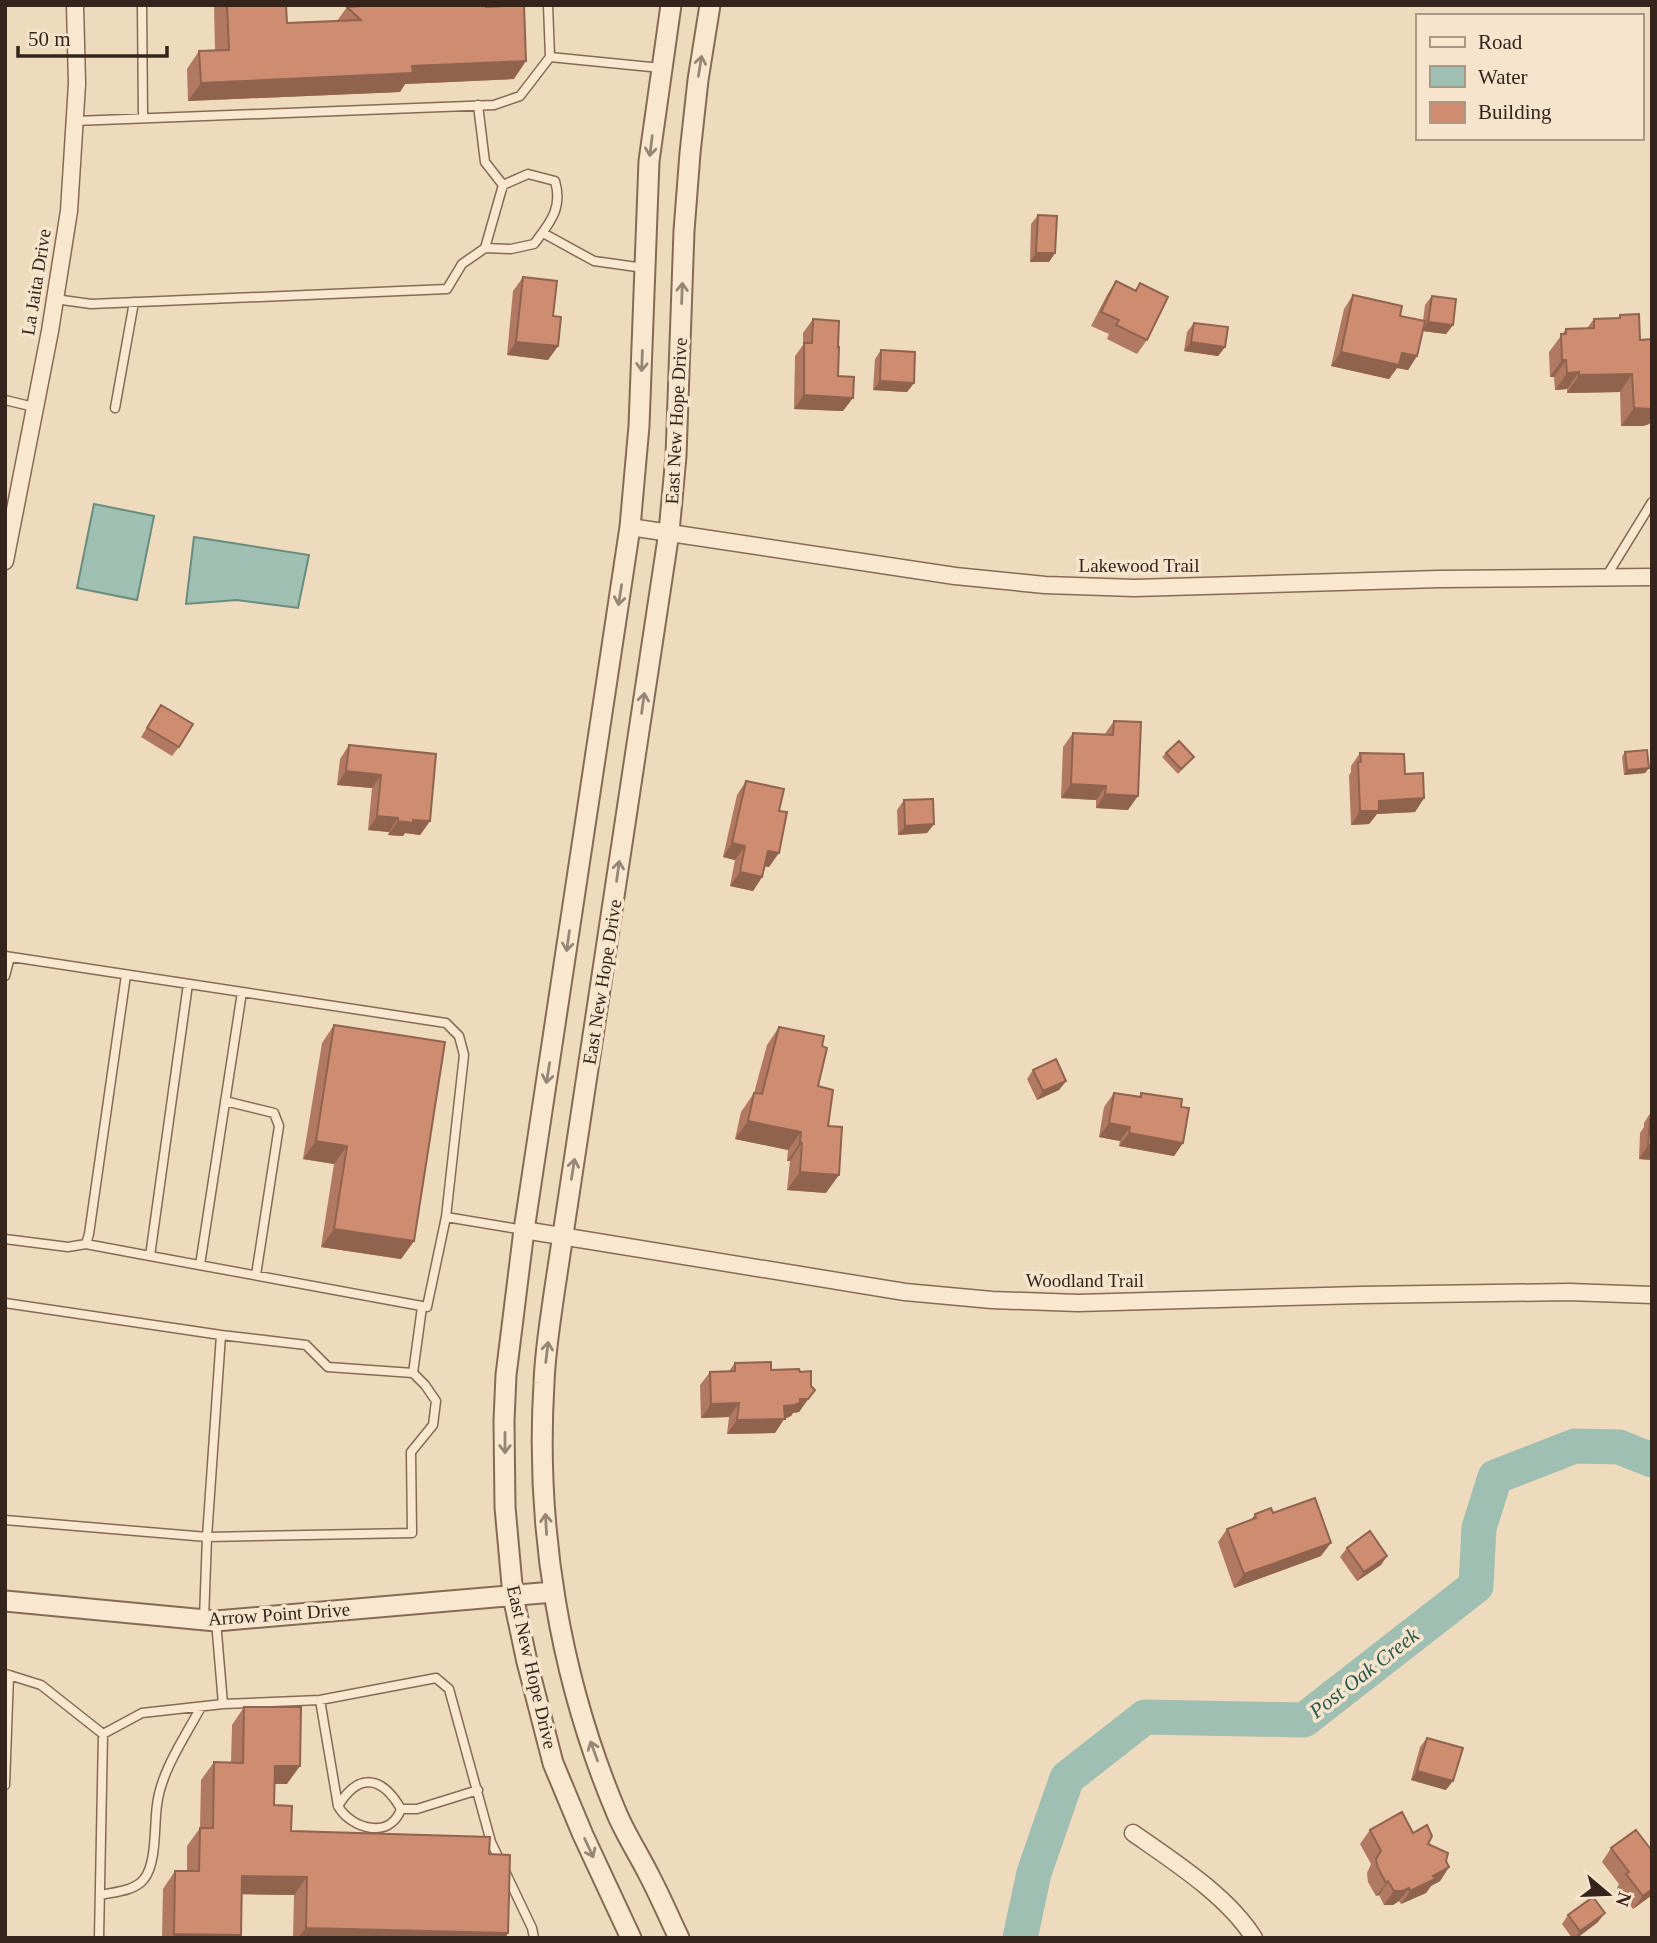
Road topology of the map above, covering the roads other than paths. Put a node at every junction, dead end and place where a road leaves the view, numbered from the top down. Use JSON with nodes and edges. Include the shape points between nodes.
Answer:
{"nodes":[{"id":1,"x":75,"y":5,"type":"edge"},
{"id":2,"x":142,"y":5,"type":"edge"},
{"id":3,"x":548,"y":5,"type":"edge"},
{"id":4,"x":671,"y":5,"type":"edge"},
{"id":5,"x":710,"y":5,"type":"edge"},
{"id":6,"x":550,"y":57,"type":"junction"},
{"id":7,"x":661,"y":68,"type":"junction"},
{"id":8,"x":478,"y":105,"type":"junction"},
{"id":9,"x":143,"y":118,"type":"junction"},
{"id":10,"x":75,"y":121,"type":"junction"},
{"id":11,"x":503,"y":185,"type":"junction"},
{"id":12,"x":543,"y":233,"type":"junction"},
{"id":13,"x":485,"y":248,"type":"junction"},
{"id":14,"x":644,"y":268,"type":"junction"},
{"id":15,"x":55,"y":299,"type":"junction"},
{"id":16,"x":134,"y":302,"type":"junction"},
{"id":17,"x":5,"y":400,"type":"edge"},
{"id":18,"x":34,"y":407,"type":"junction"},
{"id":19,"x":115,"y":408,"type":"dead end"},
{"id":20,"x":1652,"y":502,"type":"edge"},
{"id":21,"x":630,"y":527,"type":"junction"},
{"id":22,"x":669,"y":532,"type":"junction"},
{"id":23,"x":7,"y":545,"type":"edge"},
{"id":24,"x":5,"y":561,"type":"edge"},
{"id":25,"x":1606,"y":577,"type":"junction"},
{"id":26,"x":1652,"y":577,"type":"edge"},
{"id":27,"x":8,"y":957,"type":"edge"},
{"id":28,"x":126,"y":975,"type":"junction"},
{"id":29,"x":5,"y":976,"type":"edge"},
{"id":30,"x":188,"y":984,"type":"junction"},
{"id":31,"x":242,"y":992,"type":"junction"},
{"id":32,"x":225,"y":1101,"type":"junction"},
{"id":33,"x":446,"y":1217,"type":"junction"},
{"id":34,"x":524,"y":1230,"type":"junction"},
{"id":35,"x":562,"y":1236,"type":"junction"},
{"id":36,"x":5,"y":1239,"type":"edge"},
{"id":37,"x":86,"y":1244,"type":"junction"},
{"id":38,"x":150,"y":1256,"type":"junction"},
{"id":39,"x":200,"y":1265,"type":"junction"},
{"id":40,"x":256,"y":1275,"type":"junction"},
{"id":41,"x":1652,"y":1295,"type":"edge"},
{"id":42,"x":5,"y":1303,"type":"edge"},
{"id":43,"x":422,"y":1307,"type":"junction"},
{"id":44,"x":221,"y":1335,"type":"junction"},
{"id":45,"x":413,"y":1373,"type":"junction"},
{"id":46,"x":5,"y":1520,"type":"edge"},
{"id":47,"x":207,"y":1536,"type":"junction"},
{"id":48,"x":553,"y":1592,"type":"junction"},
{"id":49,"x":513,"y":1595,"type":"junction"},
{"id":50,"x":5,"y":1601,"type":"edge"},
{"id":51,"x":210,"y":1620,"type":"junction"},
{"id":52,"x":7,"y":1674,"type":"edge"},
{"id":53,"x":320,"y":1700,"type":"junction"},
{"id":54,"x":223,"y":1704,"type":"junction"},
{"id":55,"x":201,"y":1707,"type":"junction"},
{"id":56,"x":103,"y":1734,"type":"junction"},
{"id":57,"x":5,"y":1785,"type":"edge"},
{"id":58,"x":478,"y":1790,"type":"junction"},
{"id":59,"x":338,"y":1806,"type":"junction"},
{"id":60,"x":401,"y":1809,"type":"junction"},
{"id":61,"x":1133,"y":1833,"type":"dead end"},
{"id":62,"x":100,"y":1895,"type":"junction"},
{"id":63,"x":99,"y":1938,"type":"edge"},
{"id":64,"x":534,"y":1938,"type":"edge"},
{"id":65,"x":631,"y":1938,"type":"edge"},
{"id":66,"x":679,"y":1938,"type":"edge"},
{"id":67,"x":1254,"y":1938,"type":"edge"}],
"edges":[{"from":1,"to":10,"type":"street","name":"La Jaita Drive"},
{"from":2,"to":9,"type":"lane"},
{"from":3,"to":6,"type":"lane"},
{"from":4,"to":7,"type":"street","name":"East New Hope Drive"},
{"from":22,"to":5,"type":"street","name":"East New Hope Drive","one_way":true,"via":[[690,153]]},
{"from":6,"to":7,"type":"lane"},
{"from":6,"to":8,"type":"lane","via":[[520,96]]},
{"from":7,"to":14,"type":"street","name":"East New Hope Drive","one_way":true,"via":[[649,161]]},
{"from":8,"to":9,"type":"lane"},
{"from":8,"to":11,"type":"lane","via":[[485,162]]},
{"from":9,"to":10,"type":"lane"},
{"from":10,"to":15,"type":"street","name":"La Jaita Drive","via":[[69,211]]},
{"from":11,"to":12,"type":"lane","via":[[528,174],[555,181],[560,196]]},
{"from":11,"to":13,"type":"lane"},
{"from":12,"to":13,"type":"lane","via":[[534,244]]},
{"from":12,"to":14,"type":"lane","via":[[594,261]]},
{"from":13,"to":16,"type":"lane","via":[[462,264],[447,289]]},
{"from":14,"to":21,"type":"street","name":"East New Hope Drive","one_way":true,"via":[[639,426]]},
{"from":15,"to":16,"type":"lane","via":[[91,304]]},
{"from":15,"to":18,"type":"street","name":"La Jaita Drive"},
{"from":16,"to":19,"type":"lane"},
{"from":17,"to":18,"type":"lane"},
{"from":18,"to":23,"type":"street","name":"La Jaita Drive"},
{"from":20,"to":25,"type":"lane"},
{"from":21,"to":22,"type":"street","name":"Lakewood Trail"},
{"from":21,"to":34,"type":"street","name":"East New Hope Drive","one_way":true},
{"from":22,"to":25,"type":"street","name":"Lakewood Trail","via":[[955,576],[1045,585],[1135,588]]},
{"from":35,"to":22,"type":"street","name":"East New Hope Drive","one_way":true},
{"from":23,"to":24,"type":"street","name":"La Jaita Drive"},
{"from":25,"to":26,"type":"street","name":"Lakewood Trail"},
{"from":27,"to":28,"type":"lane"},
{"from":27,"to":29,"type":"lane"},
{"from":28,"to":30,"type":"lane"},
{"from":28,"to":37,"type":"lane"},
{"from":30,"to":31,"type":"lane"},
{"from":30,"to":38,"type":"lane"},
{"from":31,"to":32,"type":"lane"},
{"from":31,"to":33,"type":"lane","via":[[446,1023],[459,1036],[464,1055]]},
{"from":32,"to":39,"type":"lane"},
{"from":32,"to":40,"type":"lane","via":[[274,1113],[279,1126]]},
{"from":33,"to":34,"type":"lane"},
{"from":33,"to":43,"type":"lane","via":[[427,1307]]},
{"from":34,"to":35,"type":"street","name":"Woodland Trail"},
{"from":34,"to":49,"type":"street","name":"East New Hope Drive","one_way":true,"via":[[504,1421]]},
{"from":35,"to":41,"type":"street","name":"Woodland Trail","via":[[905,1292],[992,1300],[1078,1303],[1361,1295]]},
{"from":48,"to":35,"type":"street","name":"East New Hope Drive","one_way":true,"via":[[543,1444],[544,1383]]},
{"from":36,"to":37,"type":"lane","via":[[68,1247]]},
{"from":37,"to":38,"type":"lane"},
{"from":38,"to":39,"type":"lane"},
{"from":39,"to":40,"type":"lane"},
{"from":40,"to":43,"type":"lane"},
{"from":42,"to":44,"type":"lane"},
{"from":43,"to":45,"type":"lane"},
{"from":44,"to":45,"type":"lane","via":[[306,1345],[328,1367]]},
{"from":44,"to":47,"type":"lane"},
{"from":45,"to":47,"type":"lane","via":[[436,1401],[433,1425],[411,1452],[412,1534]]},
{"from":46,"to":47,"type":"lane"},
{"from":47,"to":51,"type":"lane"},
{"from":48,"to":49,"type":"street","name":"Arrow Point Drive"},
{"from":66,"to":48,"type":"street","name":"East New Hope Drive","one_way":true,"via":[[618,1815],[582,1717]]},
{"from":49,"to":51,"type":"street","name":"Arrow Point Drive"},
{"from":49,"to":65,"type":"street","name":"East New Hope Drive","one_way":true,"via":[[553,1763]]},
{"from":50,"to":51,"type":"street","name":"Arrow Point Drive"},
{"from":51,"to":54,"type":"lane"},
{"from":52,"to":56,"type":"lane","via":[[41,1685]]},
{"from":52,"to":57,"type":"lane"},
{"from":53,"to":54,"type":"lane"},
{"from":53,"to":58,"type":"lane","via":[[436,1678],[449,1689]]},
{"from":53,"to":59,"type":"lane"},
{"from":54,"to":55,"type":"lane"},
{"from":55,"to":56,"type":"lane","via":[[142,1713]]},
{"from":55,"to":62,"type":"lane","via":[[157,1801],[152,1857],[144,1880]]},
{"from":56,"to":62,"type":"lane"},
{"from":58,"to":60,"type":"lane","via":[[417,1809]]},
{"from":58,"to":64,"type":"lane","via":[[491,1842]]},
{"from":59,"to":60,"type":"lane","via":[[349,1820],[372,1828],[387,1826]]},
{"from":59,"to":60,"type":"lane","via":[[357,1784],[370,1783],[383,1786]]},
{"from":61,"to":67,"type":"street","via":[[1194,1875]]},
{"from":62,"to":63,"type":"lane"}]}
